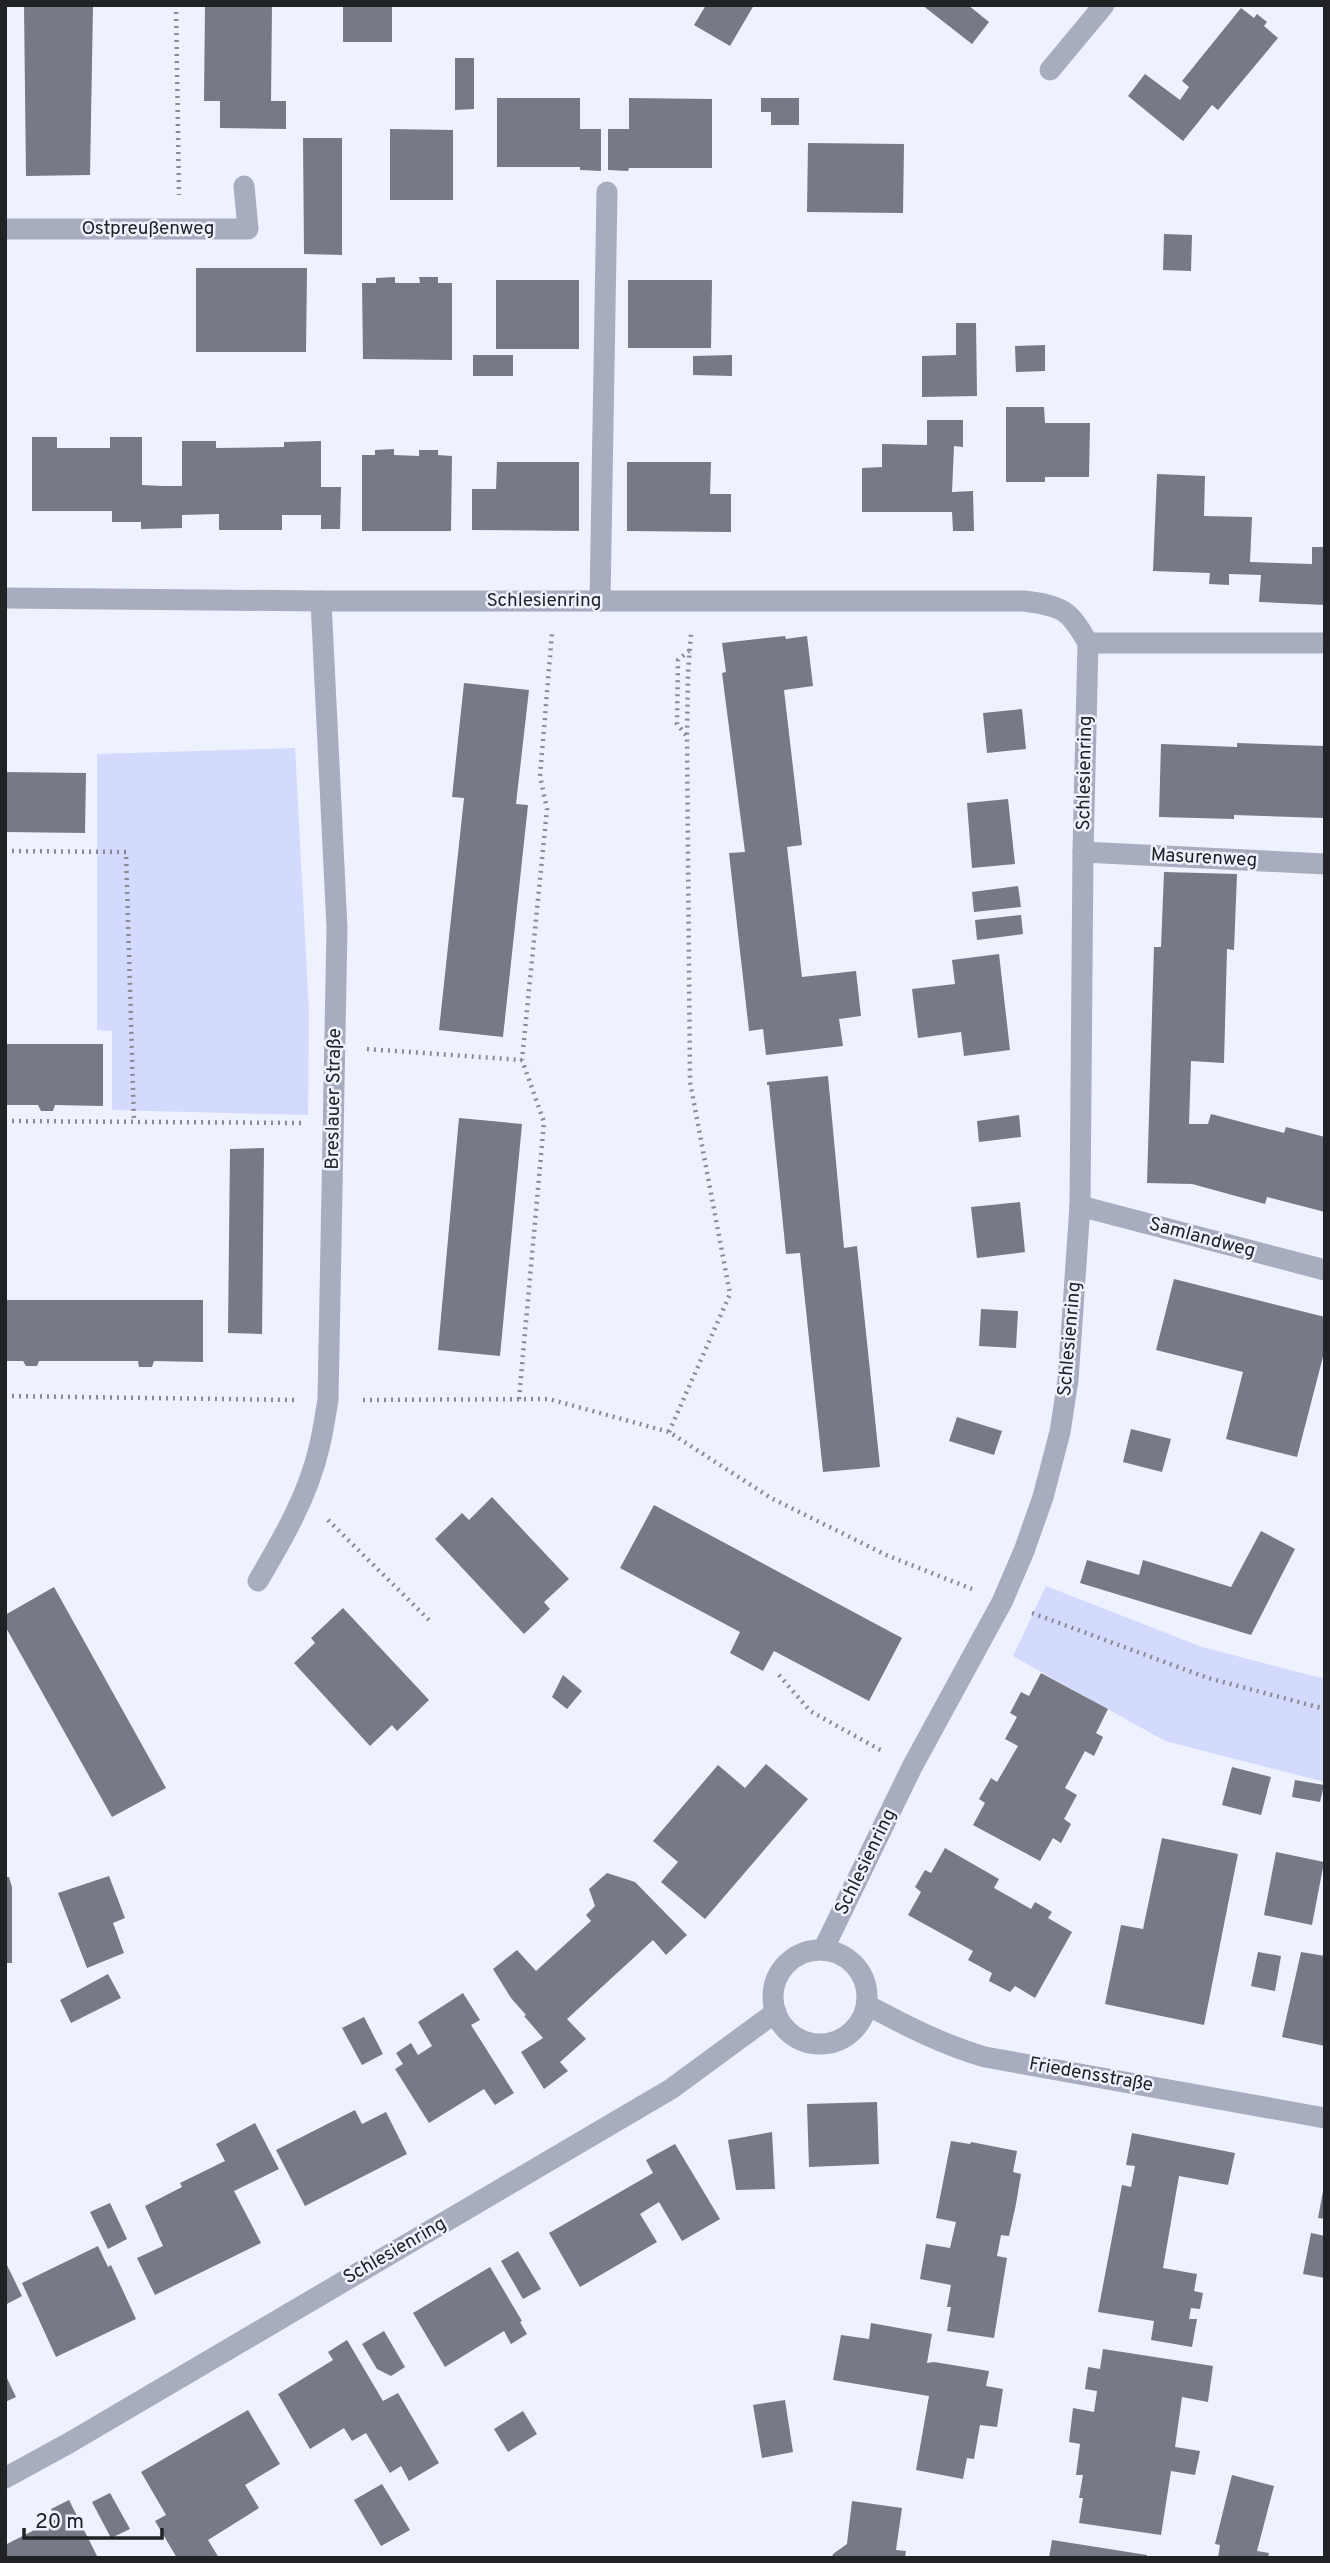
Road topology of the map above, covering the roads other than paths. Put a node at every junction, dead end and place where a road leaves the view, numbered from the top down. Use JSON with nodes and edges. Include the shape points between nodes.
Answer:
{"nodes":[{"id":1,"x":1104,"y":5,"type":"edge"},
{"id":2,"x":1050,"y":70,"type":"dead end"},
{"id":3,"x":244,"y":186,"type":"dead end"},
{"id":4,"x":607,"y":192,"type":"dead end"},
{"id":5,"x":5,"y":229,"type":"edge"},
{"id":6,"x":5,"y":598,"type":"edge"},
{"id":7,"x":321,"y":601,"type":"junction"},
{"id":8,"x":600,"y":601,"type":"junction"},
{"id":9,"x":1088,"y":643,"type":"junction"},
{"id":10,"x":1325,"y":643,"type":"edge"},
{"id":11,"x":1083,"y":852,"type":"junction"},
{"id":12,"x":1325,"y":864,"type":"edge"},
{"id":13,"x":1080,"y":1206,"type":"junction"},
{"id":14,"x":1325,"y":1270,"type":"edge"},
{"id":15,"x":257,"y":1581,"type":"dead end"},
{"id":16,"x":823,"y":1950,"type":"junction"},
{"id":17,"x":867,"y":2005,"type":"junction"},
{"id":18,"x":776,"y":2012,"type":"junction"},
{"id":19,"x":1325,"y":2118,"type":"edge"},
{"id":20,"x":5,"y":2478,"type":"edge"}],
"edges":[{"from":1,"to":2,"type":"street"},
{"from":3,"to":5,"type":"street","name":"Ostpreußenweg","via":[[248,229]]},
{"from":4,"to":8,"type":"street"},
{"from":6,"to":7,"type":"street","name":"Schlesienring"},
{"from":7,"to":8,"type":"street","name":"Schlesienring"},
{"from":7,"to":15,"type":"street","name":"Breslauer Straße","via":[[337,928],[328,1400],[319,1450],[302,1495]]},
{"from":8,"to":9,"type":"street","name":"Schlesienring","via":[[1024,601],[1050,604],[1074,618]]},
{"from":9,"to":10,"type":"street"},
{"from":9,"to":11,"type":"street","name":"Schlesienring"},
{"from":11,"to":12,"type":"street","name":"Masurenweg"},
{"from":11,"to":13,"type":"street","name":"Schlesienring"},
{"from":13,"to":14,"type":"street","name":"Samlandweg"},
{"from":13,"to":16,"type":"street","name":"Schlesienring","via":[[1068,1380],[1043,1497],[1002,1602],[912,1767]]},
{"from":16,"to":17,"type":"street","via":[[850,1960],[864,1980]]},
{"from":16,"to":18,"type":"street","via":[[808,1951],[780,1971],[774,1985]]},
{"from":17,"to":18,"type":"street","via":[[855,2028],[830,2043],[810,2043],[791,2034]]},
{"from":17,"to":19,"type":"street","name":"Friedensstraße","via":[[929,2037],[985,2057]]},
{"from":18,"to":20,"type":"street","name":"Schlesienring","via":[[671,2089]]}]}
